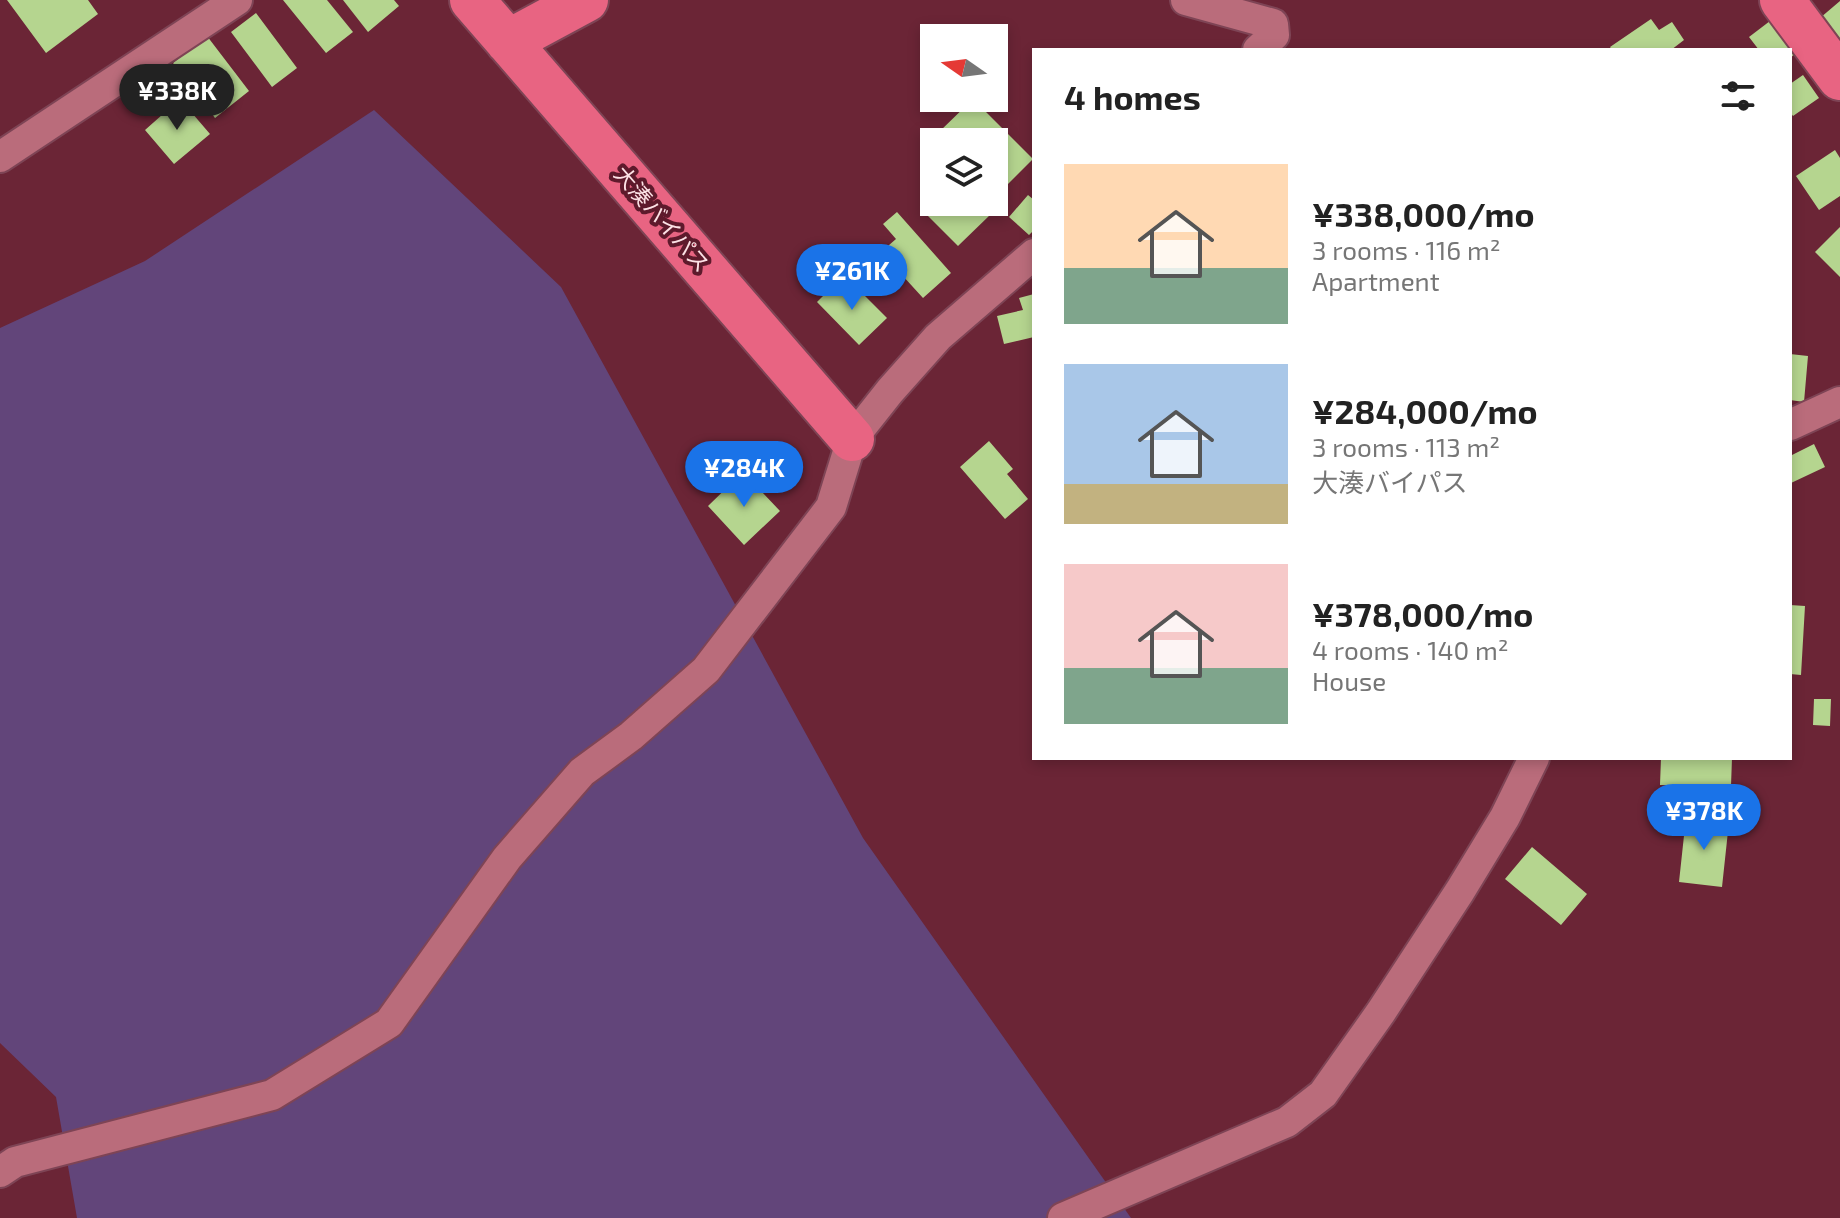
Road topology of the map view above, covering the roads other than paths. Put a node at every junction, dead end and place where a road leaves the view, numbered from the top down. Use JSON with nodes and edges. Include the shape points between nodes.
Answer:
{"nodes":[{"id":1,"x":237,"y":0,"type":"edge"},
{"id":2,"x":472,"y":0,"type":"edge"},
{"id":3,"x":586,"y":0,"type":"edge"},
{"id":4,"x":1186,"y":0,"type":"edge"},
{"id":5,"x":1782,"y":0,"type":"edge"},
{"id":6,"x":508,"y":42,"type":"junction"},
{"id":7,"x":1260,"y":48,"type":"edge"},
{"id":8,"x":1840,"y":78,"type":"edge"},
{"id":9,"x":0,"y":157,"type":"edge"},
{"id":10,"x":1032,"y":256,"type":"edge"},
{"id":11,"x":1840,"y":402,"type":"edge"},
{"id":12,"x":1792,"y":424,"type":"edge"},
{"id":13,"x":852,"y":439,"type":"junction"},
{"id":14,"x":1533,"y":760,"type":"edge"},
{"id":15,"x":0,"y":1172,"type":"edge"},
{"id":16,"x":1063,"y":1218,"type":"edge"}],
"edges":[{"from":1,"to":9,"type":"street"},
{"from":2,"to":6,"type":"highway","name":"大湊バイパス"},
{"from":3,"to":6,"type":"highway"},
{"from":4,"to":7,"type":"street","via":[[1273,24],[1274,35]]},
{"from":5,"to":8,"type":"highway"},
{"from":6,"to":13,"type":"highway","name":"大湊バイパス"},
{"from":10,"to":13,"type":"street","via":[[938,337]]},
{"from":11,"to":12,"type":"street"},
{"from":13,"to":15,"type":"street","via":[[831,507],[706,670],[582,772],[507,858],[389,1023],[272,1095],[15,1162]]},
{"from":14,"to":16,"type":"street","via":[[1460,891],[1323,1094],[1287,1122]]}]}
